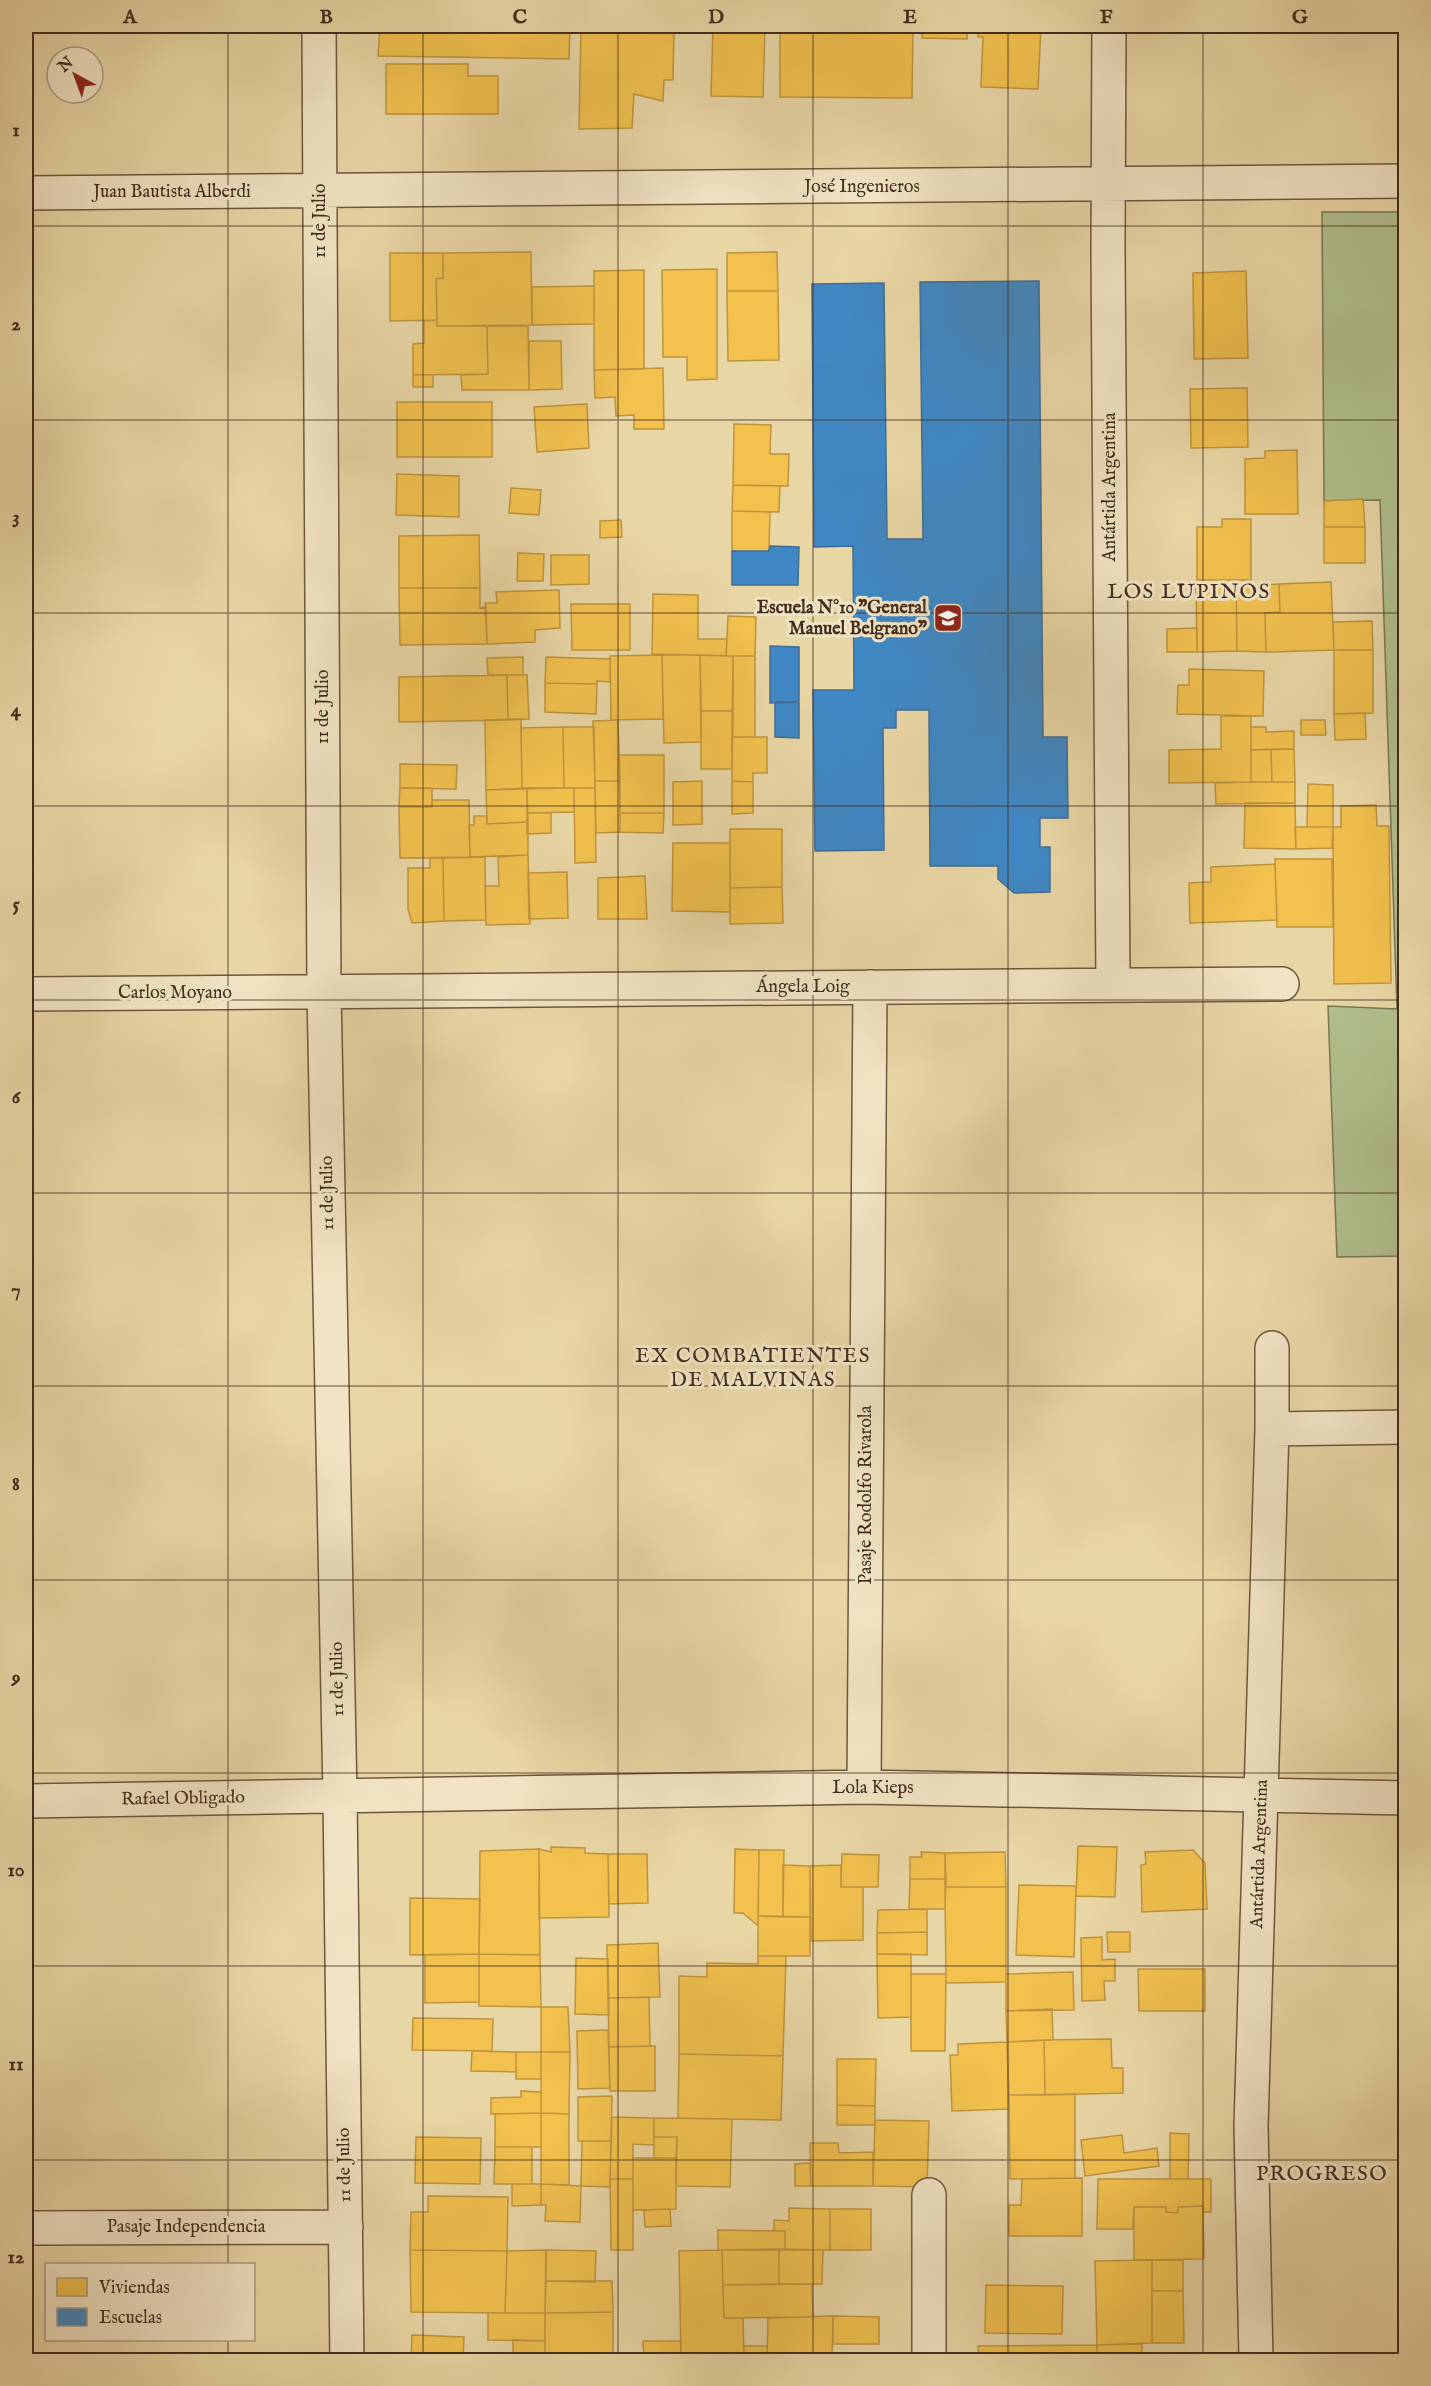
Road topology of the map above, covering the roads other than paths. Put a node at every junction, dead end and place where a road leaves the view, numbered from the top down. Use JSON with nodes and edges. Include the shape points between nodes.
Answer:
{"nodes":[{"id":1,"x":319,"y":26,"type":"edge"},
{"id":2,"x":1109,"y":26,"type":"edge"},
{"id":3,"x":1406,"y":181,"type":"edge"},
{"id":4,"x":1108,"y":185,"type":"junction"},
{"id":5,"x":319,"y":191,"type":"junction"},
{"id":6,"x":26,"y":193,"type":"edge"},
{"id":7,"x":1282,"y":984,"type":"dead end"},
{"id":8,"x":1113,"y":985,"type":"junction"},
{"id":9,"x":870,"y":987,"type":"junction"},
{"id":10,"x":324,"y":992,"type":"junction"},
{"id":11,"x":26,"y":994,"type":"edge"},
{"id":12,"x":1272,"y":1348,"type":"dead end"},
{"id":13,"x":1406,"y":1427,"type":"edge"},
{"id":14,"x":1272,"y":1429,"type":"junction"},
{"id":15,"x":864,"y":1787,"type":"junction"},
{"id":16,"x":1262,"y":1793,"type":"junction"},
{"id":17,"x":340,"y":1796,"type":"junction"},
{"id":18,"x":1406,"y":1798,"type":"edge"},
{"id":19,"x":26,"y":1801,"type":"edge"},
{"id":20,"x":929,"y":2194,"type":"dead end"},
{"id":21,"x":346,"y":2227,"type":"junction"},
{"id":22,"x":26,"y":2228,"type":"edge"},
{"id":23,"x":347,"y":2361,"type":"edge"},
{"id":24,"x":929,"y":2361,"type":"edge"},
{"id":25,"x":1257,"y":2361,"type":"edge"}],
"edges":[{"from":1,"to":5,"type":"street","name":"11 de Julio"},
{"from":2,"to":4,"type":"street","name":"Antártida Argentina"},
{"from":3,"to":4,"type":"street","name":"José Ingenieros"},
{"from":4,"to":5,"type":"street","name":"José Ingenieros"},
{"from":4,"to":8,"type":"street","name":"Antártida Argentina"},
{"from":5,"to":6,"type":"street","name":"Juan Bautista Alberdi"},
{"from":5,"to":10,"type":"street","name":"11 de Julio"},
{"from":7,"to":8,"type":"street","name":"Ángela Loig"},
{"from":8,"to":9,"type":"street","name":"Ángela Loig"},
{"from":9,"to":10,"type":"street","name":"Ángela Loig"},
{"from":9,"to":15,"type":"street","name":"Pasaje Rodolfo Rivarola"},
{"from":10,"to":11,"type":"street","name":"Carlos Moyano"},
{"from":10,"to":17,"type":"street","name":"11 de Julio"},
{"from":12,"to":14,"type":"street","name":"Antártida Argentina"},
{"from":13,"to":14,"type":"street"},
{"from":14,"to":16,"type":"street","name":"Antártida Argentina"},
{"from":15,"to":16,"type":"street","name":"Lola Kieps"},
{"from":15,"to":17,"type":"street","name":"Lola Kieps"},
{"from":16,"to":18,"type":"street","name":"Lola Kieps"},
{"from":16,"to":25,"type":"street","name":"Antártida Argentina","via":[[1251,2126]]},
{"from":17,"to":19,"type":"street","name":"Rafael Obligado"},
{"from":17,"to":21,"type":"street","name":"11 de Julio"},
{"from":20,"to":24,"type":"street"},
{"from":21,"to":22,"type":"street","name":"Pasaje Independencia"},
{"from":21,"to":23,"type":"street","name":"11 de Julio"}]}
